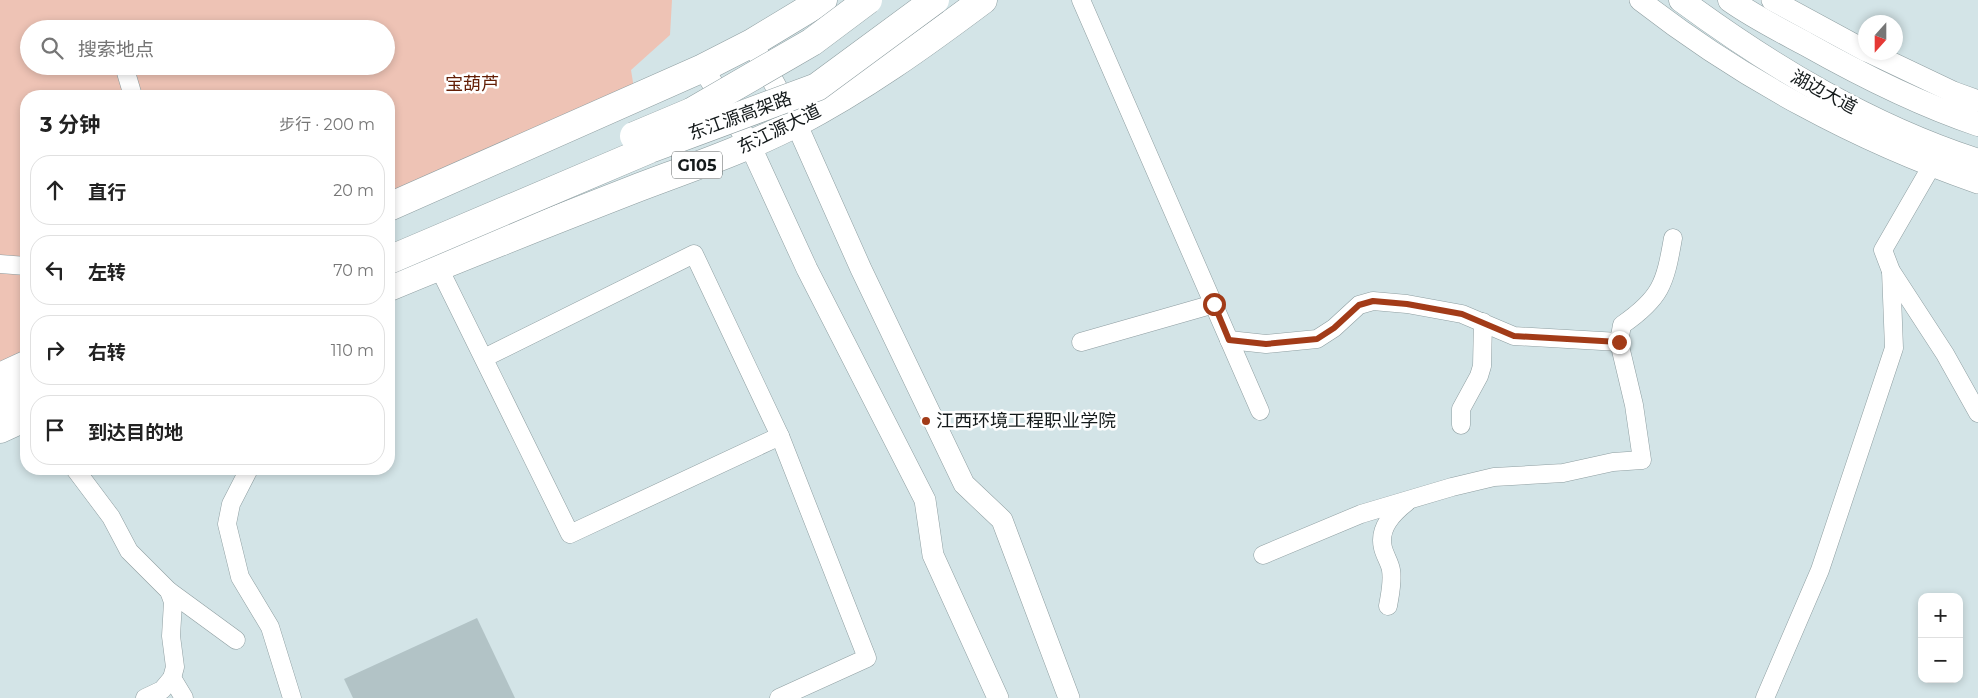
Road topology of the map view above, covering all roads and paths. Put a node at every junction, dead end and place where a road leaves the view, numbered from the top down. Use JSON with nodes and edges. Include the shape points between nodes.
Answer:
{"nodes":[{"id":1,"x":823,"y":0,"type":"edge"},
{"id":2,"x":868,"y":0,"type":"edge"},
{"id":3,"x":935,"y":0,"type":"edge"},
{"id":4,"x":983,"y":0,"type":"edge"},
{"id":5,"x":1081,"y":0,"type":"edge"},
{"id":6,"x":1640,"y":0,"type":"edge"},
{"id":7,"x":1682,"y":0,"type":"edge"},
{"id":8,"x":1730,"y":0,"type":"edge"},
{"id":9,"x":1772,"y":0,"type":"edge"},
{"id":10,"x":752,"y":43,"type":"junction"},
{"id":11,"x":1858,"y":47,"type":"edge"},
{"id":12,"x":1886,"y":60,"type":"edge"},
{"id":13,"x":703,"y":68,"type":"junction"},
{"id":14,"x":127,"y":75,"type":"edge"},
{"id":15,"x":130,"y":90,"type":"edge"},
{"id":16,"x":1978,"y":101,"type":"edge"},
{"id":17,"x":616,"y":107,"type":"junction"},
{"id":18,"x":585,"y":114,"type":"dead end"},
{"id":19,"x":796,"y":123,"type":"junction"},
{"id":20,"x":1978,"y":124,"type":"edge"},
{"id":21,"x":750,"y":145,"type":"junction"},
{"id":22,"x":1978,"y":161,"type":"edge"},
{"id":23,"x":697,"y":165,"type":"junction"},
{"id":24,"x":1931,"y":167,"type":"junction"},
{"id":25,"x":1978,"y":183,"type":"edge"},
{"id":26,"x":395,"y":195,"type":"edge"},
{"id":27,"x":395,"y":204,"type":"edge"},
{"id":28,"x":395,"y":217,"type":"edge"},
{"id":29,"x":395,"y":237,"type":"edge"},
{"id":30,"x":1673,"y":238,"type":"dead end"},
{"id":31,"x":395,"y":257,"type":"edge"},
{"id":32,"x":0,"y":264,"type":"edge"},
{"id":33,"x":20,"y":266,"type":"edge"},
{"id":34,"x":438,"y":266,"type":"junction"},
{"id":35,"x":1891,"y":271,"type":"junction"},
{"id":36,"x":395,"y":273,"type":"edge"},
{"id":37,"x":395,"y":284,"type":"edge"},
{"id":38,"x":1214,"y":304,"type":"junction"},
{"id":39,"x":1483,"y":322,"type":"junction"},
{"id":40,"x":1229,"y":340,"type":"junction"},
{"id":41,"x":1081,"y":342,"type":"dead end"},
{"id":42,"x":1619,"y":342,"type":"junction"},
{"id":43,"x":484,"y":358,"type":"junction"},
{"id":44,"x":20,"y":368,"type":"edge"},
{"id":45,"x":0,"y":377,"type":"edge"},
{"id":46,"x":20,"y":396,"type":"edge"},
{"id":47,"x":0,"y":404,"type":"edge"},
{"id":48,"x":1260,"y":411,"type":"dead end"},
{"id":49,"x":1978,"y":413,"type":"edge"},
{"id":50,"x":20,"y":420,"type":"edge"},
{"id":51,"x":1461,"y":425,"type":"dead end"},
{"id":52,"x":0,"y":429,"type":"edge"},
{"id":53,"x":780,"y":436,"type":"junction"},
{"id":54,"x":20,"y":441,"type":"edge"},
{"id":55,"x":0,"y":449,"type":"edge"},
{"id":56,"x":80,"y":475,"type":"edge"},
{"id":57,"x":246,"y":475,"type":"edge"},
{"id":58,"x":1412,"y":499,"type":"junction"},
{"id":59,"x":1264,"y":555,"type":"dead end"},
{"id":60,"x":169,"y":591,"type":"junction"},
{"id":61,"x":1388,"y":606,"type":"dead end"},
{"id":62,"x":236,"y":640,"type":"dead end"},
{"id":63,"x":172,"y":678,"type":"junction"},
{"id":64,"x":145,"y":698,"type":"edge"},
{"id":65,"x":184,"y":698,"type":"edge"},
{"id":66,"x":292,"y":698,"type":"edge"},
{"id":67,"x":779,"y":698,"type":"edge"},
{"id":68,"x":998,"y":698,"type":"edge"},
{"id":69,"x":1069,"y":698,"type":"edge"},
{"id":70,"x":1765,"y":698,"type":"edge"}],
"edges":[{"from":1,"to":10,"type":"highway"},
{"from":2,"to":29,"type":"highway","name":"东江源高架路","bridge":true,"via":[[812,42],[691,112]]},
{"from":3,"to":31,"type":"highway","name":"东江源高架路","bridge":true,"via":[[817,87],[650,149]]},
{"from":4,"to":19,"type":"highway","name":"东江源大道","number":"G105","via":[[931,40],[856,90]]},
{"from":5,"to":38,"type":"street"},
{"from":6,"to":24,"type":"street","via":[[1715,54],[1813,112]]},
{"from":7,"to":22,"type":"main road","name":"湖边大道","via":[[1734,38],[1821,93],[1936,147]]},
{"from":8,"to":20,"type":"main road","name":"湖边大道","via":[[1836,61],[1946,114]]},
{"from":9,"to":11,"type":"street"},
{"from":10,"to":13,"type":"highway"},
{"from":10,"to":19,"type":"street"},
{"from":12,"to":16,"type":"street"},
{"from":13,"to":17,"type":"highway"},
{"from":13,"to":21,"type":"street"},
{"from":14,"to":15,"type":"street"},
{"from":17,"to":27,"type":"highway"},
{"from":17,"to":28,"type":"highway","via":[[561,146]]},
{"from":18,"to":26,"type":"street"},
{"from":19,"to":21,"type":"highway","name":"东江源大道","number":"G105"},
{"from":19,"to":69,"type":"street","via":[[861,269],[964,484],[1002,520]]},
{"from":21,"to":23,"type":"highway","name":"东江源大道","number":"G105"},
{"from":21,"to":68,"type":"street","via":[[808,269],[925,500],[934,556]]},
{"from":23,"to":34,"type":"highway","name":"东江源大道","number":"G105"},
{"from":23,"to":36,"type":"highway","via":[[572,200]]},
{"from":24,"to":25,"type":"street"},
{"from":24,"to":35,"type":"street","via":[[1883,250]]},
{"from":30,"to":42,"type":"street","via":[[1664,283],[1640,313],[1622,325]]},
{"from":32,"to":33,"type":"street"},
{"from":34,"to":37,"type":"highway","name":"东江源大道","number":"G105"},
{"from":34,"to":43,"type":"street"},
{"from":35,"to":49,"type":"street","via":[[1945,354]]},
{"from":35,"to":70,"type":"street","via":[[1894,348],[1820,570]]},
{"from":38,"to":40,"type":"street"},
{"from":38,"to":41,"type":"street"},
{"from":39,"to":40,"type":"street","via":[[1444,310],[1373,301],[1359,305],[1317,339],[1266,344]]},
{"from":39,"to":42,"type":"street","via":[[1514,336]]},
{"from":39,"to":51,"type":"street","via":[[1482,366],[1460,409]]},
{"from":40,"to":48,"type":"street"},
{"from":42,"to":58,"type":"street","via":[[1634,405],[1642,460],[1613,462],[1563,473],[1494,477]]},
{"from":43,"to":53,"type":"street","via":[[570,534]]},
{"from":43,"to":53,"type":"street","via":[[694,254]]},
{"from":44,"to":45,"type":"highway"},
{"from":46,"to":47,"type":"highway"},
{"from":50,"to":52,"type":"highway"},
{"from":53,"to":67,"type":"street","via":[[867,658]]},
{"from":54,"to":55,"type":"highway"},
{"from":56,"to":60,"type":"street","via":[[111,517],[129,551]]},
{"from":57,"to":66,"type":"street","via":[[231,504],[227,524],[240,576],[270,627]]},
{"from":58,"to":59,"type":"street","via":[[1361,514]]},
{"from":58,"to":61,"type":"street","via":[[1390,516],[1384,531],[1383,546],[1392,582]]},
{"from":60,"to":62,"type":"street"},
{"from":60,"to":63,"type":"street","via":[[173,602],[171,636],[175,667]]},
{"from":63,"to":64,"type":"street","via":[[162,690]]},
{"from":63,"to":65,"type":"street"}]}
